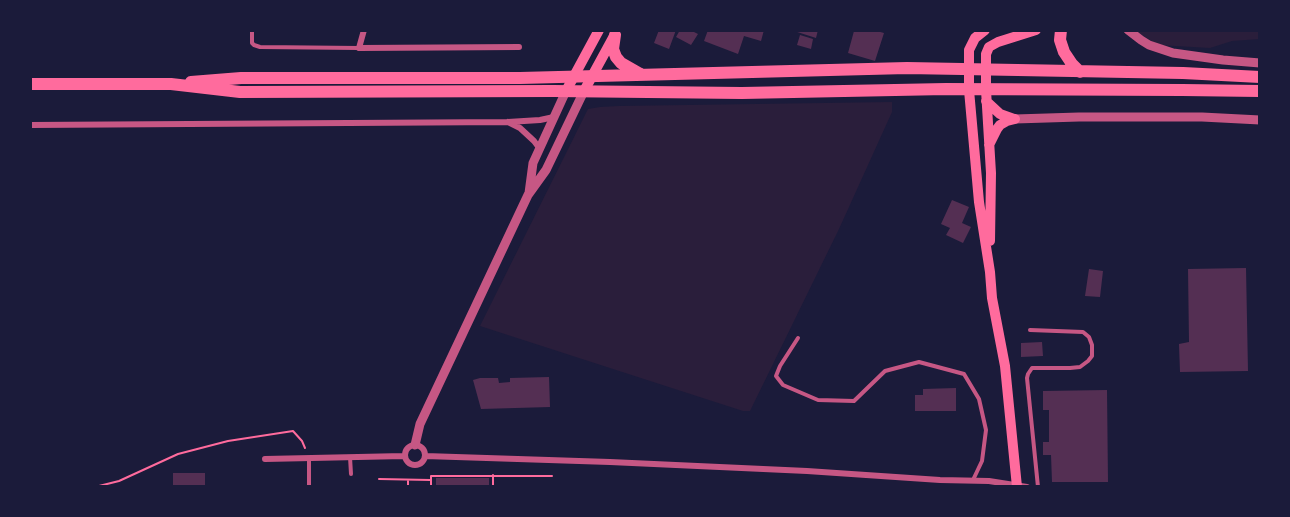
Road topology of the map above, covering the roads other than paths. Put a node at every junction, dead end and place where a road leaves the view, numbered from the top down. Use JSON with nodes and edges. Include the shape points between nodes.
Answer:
{"nodes":[{"id":1,"x":252,"y":30,"type":"edge"},
{"id":2,"x":364,"y":30,"type":"edge"},
{"id":3,"x":599,"y":30,"type":"edge"},
{"id":4,"x":985,"y":30,"type":"edge"},
{"id":5,"x":1036,"y":30,"type":"edge"},
{"id":6,"x":1061,"y":30,"type":"edge"},
{"id":7,"x":1128,"y":30,"type":"edge"},
{"id":8,"x":616,"y":33,"type":"edge"},
{"id":9,"x":519,"y":47,"type":"dead end"},
{"id":10,"x":359,"y":48,"type":"junction"},
{"id":11,"x":1260,"y":63,"type":"edge"},
{"id":12,"x":969,"y":69,"type":"junction"},
{"id":13,"x":986,"y":70,"type":"junction"},
{"id":14,"x":1080,"y":72,"type":"junction"},
{"id":15,"x":643,"y":75,"type":"junction"},
{"id":16,"x":574,"y":76,"type":"junction"},
{"id":17,"x":592,"y":76,"type":"junction"},
{"id":18,"x":1260,"y":77,"type":"edge"},
{"id":19,"x":30,"y":84,"type":"edge"},
{"id":20,"x":171,"y":84,"type":"junction"},
{"id":21,"x":969,"y":90,"type":"junction"},
{"id":22,"x":566,"y":91,"type":"junction"},
{"id":23,"x":584,"y":91,"type":"junction"},
{"id":24,"x":1260,"y":91,"type":"edge"},
{"id":25,"x":986,"y":95,"type":"junction"},
{"id":26,"x":554,"y":117,"type":"junction"},
{"id":27,"x":1015,"y":119,"type":"junction"},
{"id":28,"x":1260,"y":120,"type":"edge"},
{"id":29,"x":508,"y":122,"type":"junction"},
{"id":30,"x":30,"y":125,"type":"edge"},
{"id":31,"x":989,"y":146,"type":"junction"},
{"id":32,"x":540,"y":149,"type":"junction"},
{"id":33,"x":528,"y":195,"type":"junction"},
{"id":34,"x":990,"y":272,"type":"junction"},
{"id":35,"x":1030,"y":330,"type":"dead end"},
{"id":36,"x":798,"y":338,"type":"dead end"},
{"id":37,"x":415,"y":445,"type":"junction"},
{"id":38,"x":405,"y":456,"type":"junction"},
{"id":39,"x":425,"y":456,"type":"junction"},
{"id":40,"x":350,"y":457,"type":"junction"},
{"id":41,"x":309,"y":458,"type":"junction"},
{"id":42,"x":264,"y":459,"type":"dead end"},
{"id":43,"x":351,"y":474,"type":"dead end"},
{"id":44,"x":973,"y":481,"type":"junction"},
{"id":45,"x":309,"y":487,"type":"edge"},
{"id":46,"x":1017,"y":487,"type":"edge"},
{"id":47,"x":1027,"y":487,"type":"edge"},
{"id":48,"x":1038,"y":487,"type":"edge"}],
"edges":[{"from":1,"to":10,"type":"lane","via":[[252,43],[260,47]]},
{"from":2,"to":10,"type":"street"},
{"from":3,"to":16,"type":"main road"},
{"from":4,"to":12,"type":"main road","via":[[971,44]]},
{"from":5,"to":13,"type":"main road","via":[[989,47]]},
{"from":6,"to":14,"type":"main road","via":[[1064,52]]},
{"from":7,"to":11,"type":"street","via":[[1149,45],[1173,53]]},
{"from":8,"to":15,"type":"main road","via":[[616,57]]},
{"from":8,"to":17,"type":"main road"},
{"from":9,"to":10,"type":"street"},
{"from":12,"to":13,"type":"main road"},
{"from":12,"to":15,"type":"main road"},
{"from":12,"to":21,"type":"main road"},
{"from":13,"to":14,"type":"main road"},
{"from":13,"to":25,"type":"main road"},
{"from":14,"to":18,"type":"main road"},
{"from":15,"to":17,"type":"main road"},
{"from":16,"to":17,"type":"main road"},
{"from":16,"to":20,"type":"main road","via":[[241,78]]},
{"from":16,"to":22,"type":"main road"},
{"from":17,"to":23,"type":"main road"},
{"from":19,"to":20,"type":"main road"},
{"from":20,"to":22,"type":"main road","via":[[240,92]]},
{"from":21,"to":23,"type":"main road"},
{"from":21,"to":25,"type":"main road"},
{"from":21,"to":34,"type":"main road"},
{"from":22,"to":23,"type":"main road"},
{"from":22,"to":26,"type":"street"},
{"from":23,"to":33,"type":"street","via":[[546,170]]},
{"from":24,"to":25,"type":"main road"},
{"from":25,"to":27,"type":"main road","via":[[1000,114]]},
{"from":25,"to":31,"type":"main road"},
{"from":26,"to":29,"type":"street"},
{"from":26,"to":32,"type":"street"},
{"from":27,"to":28,"type":"street"},
{"from":27,"to":31,"type":"main road","via":[[1000,125]]},
{"from":29,"to":30,"type":"street"},
{"from":29,"to":32,"type":"street","via":[[528,134]]},
{"from":31,"to":34,"type":"main road"},
{"from":32,"to":33,"type":"street","via":[[533,163]]},
{"from":33,"to":37,"type":"street","via":[[420,424]]},
{"from":34,"to":46,"type":"main road","via":[[1005,366]]},
{"from":35,"to":48,"type":"lane","via":[[1083,332],[1092,345],[1092,356],[1080,367],[1032,368],[1028,374]]},
{"from":36,"to":44,"type":"lane","via":[[776,376],[783,385],[818,400],[854,401],[885,370],[919,362],[964,374],[979,399],[986,430],[982,461]]},
{"from":37,"to":38,"type":"street","via":[[406,450]]},
{"from":37,"to":39,"type":"street"},
{"from":38,"to":39,"type":"street","via":[[410,464],[416,465]]},
{"from":38,"to":40,"type":"street"},
{"from":39,"to":44,"type":"street"},
{"from":40,"to":41,"type":"street"},
{"from":40,"to":43,"type":"lane"},
{"from":41,"to":42,"type":"street"},
{"from":41,"to":45,"type":"lane"},
{"from":44,"to":47,"type":"street"}]}
